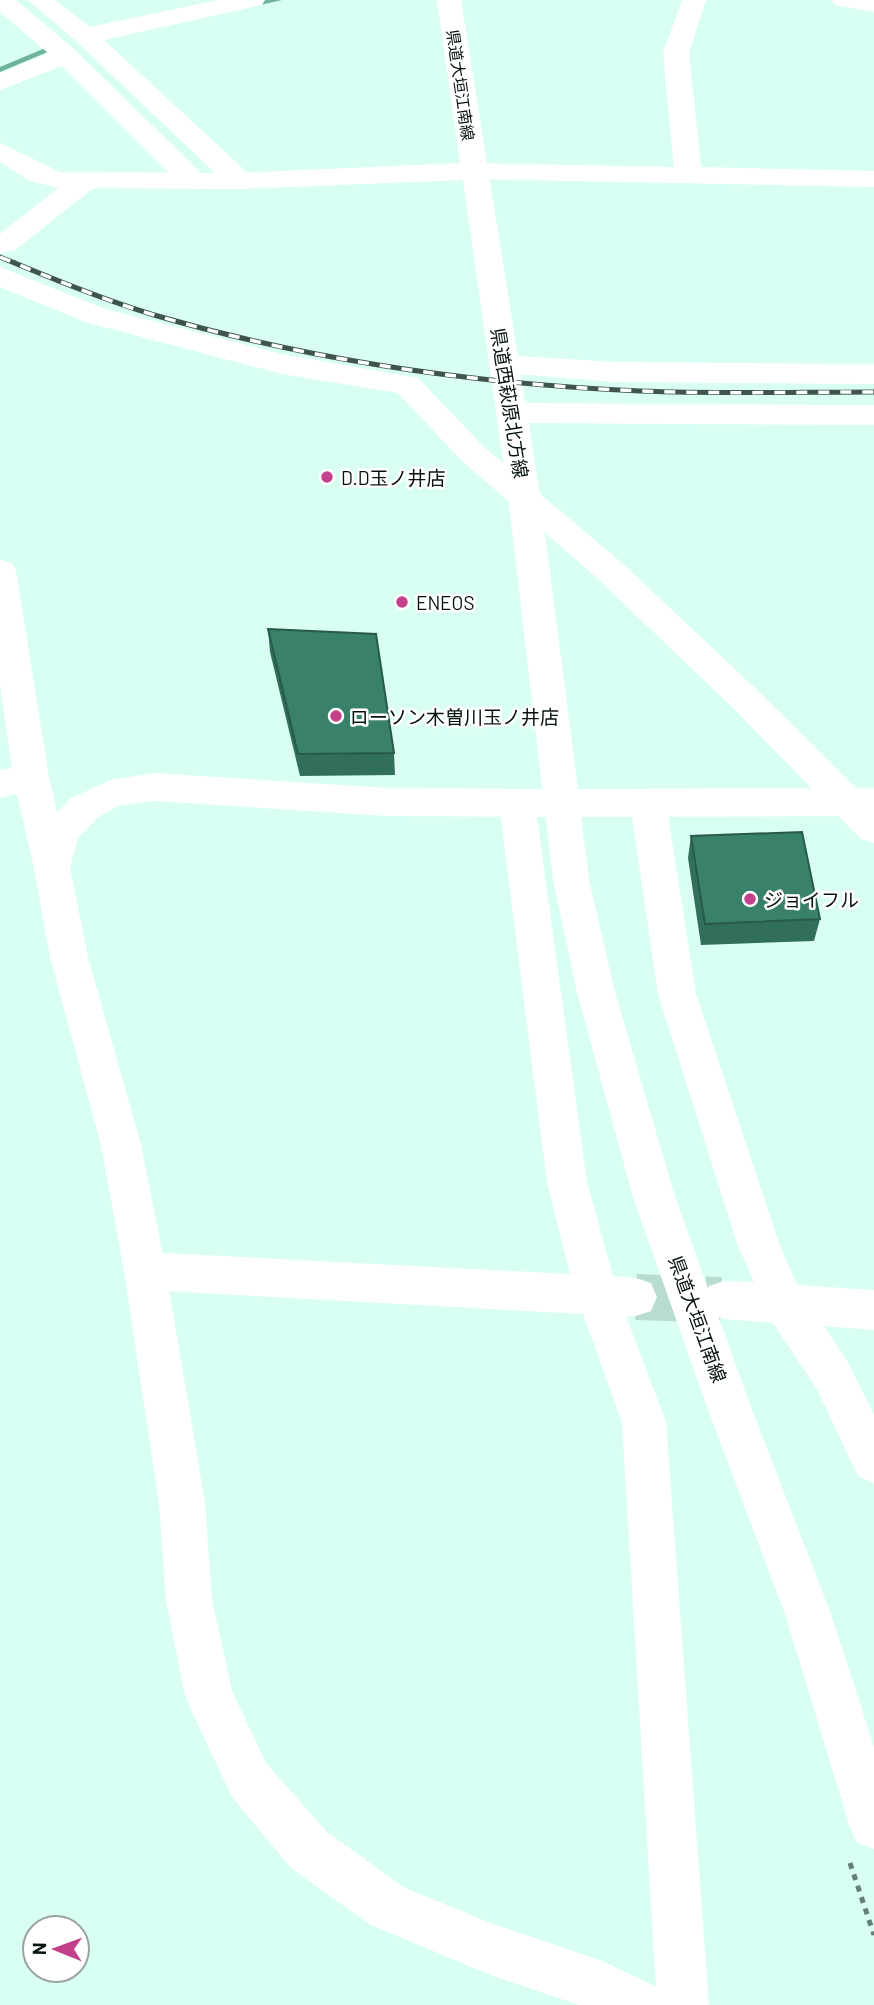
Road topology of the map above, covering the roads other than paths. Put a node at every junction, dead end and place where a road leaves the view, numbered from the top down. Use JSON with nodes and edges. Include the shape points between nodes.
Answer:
{"nodes":[{"id":1,"x":1,"y":0,"type":"edge"},
{"id":2,"x":40,"y":0,"type":"edge"},
{"id":3,"x":253,"y":0,"type":"edge"},
{"id":4,"x":449,"y":0,"type":"edge"},
{"id":5,"x":694,"y":0,"type":"edge"},
{"id":6,"x":844,"y":0,"type":"edge"},
{"id":7,"x":874,"y":5,"type":"edge"},
{"id":8,"x":85,"y":36,"type":"junction"},
{"id":9,"x":66,"y":55,"type":"junction"},
{"id":10,"x":0,"y":82,"type":"edge"},
{"id":11,"x":0,"y":151,"type":"edge"},
{"id":12,"x":473,"y":171,"type":"junction"},
{"id":13,"x":688,"y":174,"type":"junction"},
{"id":14,"x":874,"y":179,"type":"edge"},
{"id":15,"x":86,"y":180,"type":"junction"},
{"id":16,"x":193,"y":181,"type":"junction"},
{"id":17,"x":240,"y":181,"type":"junction"},
{"id":18,"x":2,"y":261,"type":"edge"},
{"id":19,"x":504,"y":365,"type":"junction"},
{"id":20,"x":874,"y":374,"type":"edge"},
{"id":21,"x":512,"y":412,"type":"junction"},
{"id":22,"x":874,"y":415,"type":"edge"},
{"id":23,"x":524,"y":495,"type":"junction"},
{"id":24,"x":0,"y":571,"type":"edge"},
{"id":25,"x":16,"y":781,"type":"edge"},
{"id":26,"x":860,"y":802,"type":"edge"},
{"id":27,"x":517,"y":803,"type":"junction"},
{"id":28,"x":561,"y":803,"type":"junction"},
{"id":29,"x":648,"y":803,"type":"junction"},
{"id":30,"x":874,"y":829,"type":"edge"},
{"id":31,"x":52,"y":868,"type":"junction"},
{"id":32,"x":145,"y":1271,"type":"junction"},
{"id":33,"x":617,"y":1296,"type":"junction"},
{"id":34,"x":724,"y":1300,"type":"tunnel mouth"},
{"id":35,"x":784,"y":1303,"type":"junction"},
{"id":36,"x":874,"y":1310,"type":"edge"},
{"id":37,"x":874,"y":1461,"type":"edge"},
{"id":38,"x":874,"y":1824,"type":"edge"},
{"id":39,"x":639,"y":2005,"type":"edge"},
{"id":40,"x":683,"y":2005,"type":"edge"}],
"edges":[{"from":1,"to":9,"type":"street"},
{"from":2,"to":8,"type":"street"},
{"from":3,"to":8,"type":"street"},
{"from":4,"to":12,"type":"street","name":"県道大垣江南線"},
{"from":5,"to":13,"type":"street","via":[[676,53]]},
{"from":6,"to":7,"type":"street"},
{"from":8,"to":17,"type":"street"},
{"from":9,"to":10,"type":"street"},
{"from":9,"to":16,"type":"street"},
{"from":11,"to":15,"type":"street","via":[[48,178]]},
{"from":12,"to":13,"type":"street"},
{"from":12,"to":17,"type":"street"},
{"from":12,"to":19,"type":"street","name":"県道西萩原北方線"},
{"from":13,"to":14,"type":"street"},
{"from":15,"to":16,"type":"street"},
{"from":15,"to":18,"type":"street"},
{"from":16,"to":17,"type":"street"},
{"from":18,"to":23,"type":"street","via":[[95,316],[282,364],[407,384],[473,454]]},
{"from":19,"to":20,"type":"street","via":[[614,372]]},
{"from":19,"to":21,"type":"street","name":"県道西萩原北方線"},
{"from":21,"to":22,"type":"street"},
{"from":21,"to":23,"type":"street","name":"県道西萩原北方線"},
{"from":23,"to":26,"type":"street"},
{"from":23,"to":28,"type":"street","name":"県道西萩原北方線"},
{"from":24,"to":25,"type":"street"},
{"from":25,"to":31,"type":"street"},
{"from":26,"to":29,"type":"street"},
{"from":26,"to":30,"type":"street"},
{"from":27,"to":28,"type":"street"},
{"from":27,"to":31,"type":"street","via":[[387,802],[153,787],[111,794],[84,807],[61,832]]},
{"from":27,"to":33,"type":"street","via":[[567,1182]]},
{"from":28,"to":29,"type":"street"},
{"from":28,"to":38,"type":"street","name":"県道大垣江南線","via":[[571,880],[596,992],[654,1197],[808,1614]]},
{"from":29,"to":35,"type":"street","via":[[677,994],[759,1246]]},
{"from":31,"to":32,"type":"street","via":[[69,957],[121,1145]]},
{"from":32,"to":33,"type":"street"},
{"from":32,"to":39,"type":"street","via":[[182,1503],[190,1600],[206,1681],[250,1780],[309,1850],[387,1906]]},
{"from":33,"to":40,"type":"street","via":[[644,1422]]},
{"from":34,"to":35,"type":"street"},
{"from":35,"to":36,"type":"street"},
{"from":35,"to":37,"type":"street","via":[[832,1375]]}]}
